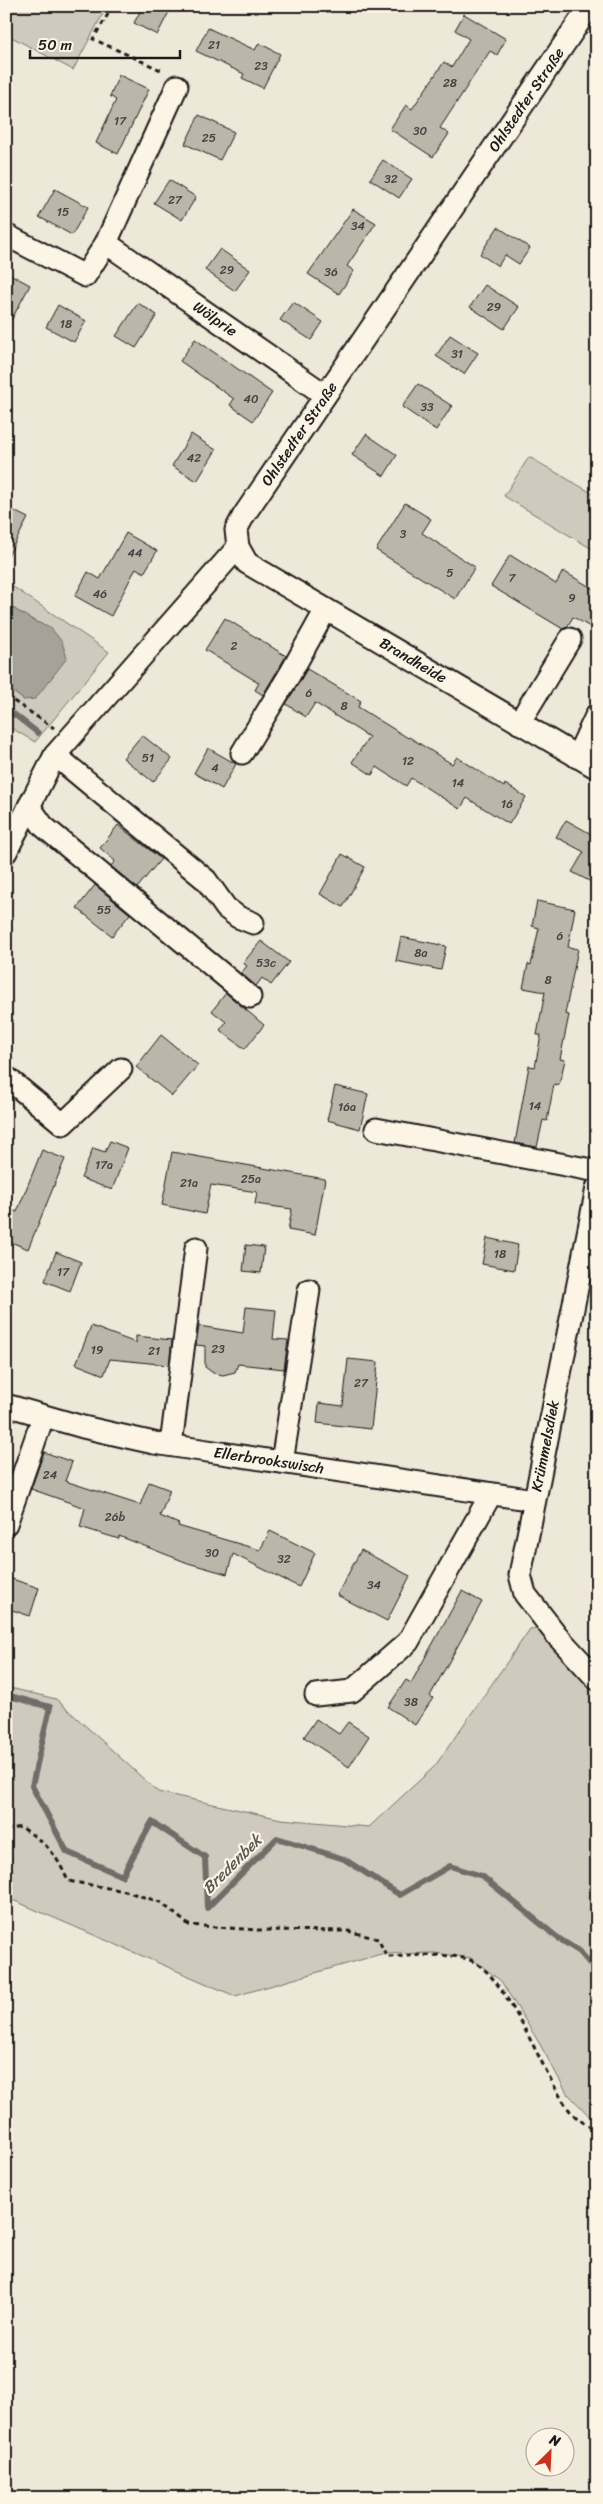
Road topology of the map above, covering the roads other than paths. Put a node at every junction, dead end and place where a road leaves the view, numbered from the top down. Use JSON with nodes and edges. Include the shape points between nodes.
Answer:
{"nodes":[{"id":1,"x":590,"y":6,"type":"edge"},
{"id":2,"x":177,"y":86,"type":"road end"},
{"id":3,"x":6,"y":235,"type":"edge"},
{"id":4,"x":106,"y":243,"type":"junction"},
{"id":5,"x":325,"y":395,"type":"junction"},
{"id":6,"x":238,"y":547,"type":"junction"},
{"id":7,"x":326,"y":611,"type":"junction"},
{"id":8,"x":570,"y":639,"type":"dead end"},
{"id":9,"x":597,"y":714,"type":"edge"},
{"id":10,"x":519,"y":723,"type":"junction"},
{"id":11,"x":61,"y":747,"type":"junction"},
{"id":12,"x":242,"y":753,"type":"dead end"},
{"id":13,"x":577,"y":757,"type":"junction"},
{"id":14,"x":597,"y":768,"type":"edge"},
{"id":15,"x":29,"y":806,"type":"junction"},
{"id":16,"x":6,"y":852,"type":"edge"},
{"id":17,"x":253,"y":923,"type":"dead end"},
{"id":18,"x":250,"y":997,"type":"dead end"},
{"id":19,"x":121,"y":1069,"type":"dead end"},
{"id":20,"x":6,"y":1077,"type":"edge"},
{"id":21,"x":376,"y":1129,"type":"dead end"},
{"id":22,"x":597,"y":1171,"type":"edge"},
{"id":23,"x":597,"y":1188,"type":"edge"},
{"id":24,"x":196,"y":1248,"type":"dead end"},
{"id":25,"x":309,"y":1290,"type":"dead end"},
{"id":26,"x":6,"y":1405,"type":"edge"},
{"id":27,"x":44,"y":1417,"type":"junction"},
{"id":28,"x":170,"y":1445,"type":"junction"},
{"id":29,"x":282,"y":1462,"type":"junction"},
{"id":30,"x":491,"y":1494,"type":"junction"},
{"id":31,"x":534,"y":1500,"type":"junction"},
{"id":32,"x":6,"y":1524,"type":"edge"},
{"id":33,"x":597,"y":1679,"type":"edge"},
{"id":34,"x":316,"y":1695,"type":"dead end"}],
"edges":[{"from":1,"to":5,"type":"street","name":"Ohlstedter Straße"},
{"from":2,"to":4,"type":"street"},
{"from":3,"to":4,"type":"street","via":[[85,276]]},
{"from":4,"to":5,"type":"street","name":"Wölprie"},
{"from":5,"to":6,"type":"street","name":"Ohlstedter Straße","via":[[244,515],[236,530]]},
{"from":6,"to":7,"type":"street","name":"Brandheide","via":[[247,563]]},
{"from":6,"to":11,"type":"street"},
{"from":7,"to":10,"type":"street","name":"Brandheide"},
{"from":7,"to":12,"type":"street"},
{"from":8,"to":10,"type":"street"},
{"from":9,"to":13,"type":"street"},
{"from":10,"to":13,"type":"street","name":"Brandheide"},
{"from":11,"to":15,"type":"street"},
{"from":11,"to":17,"type":"street","via":[[206,880],[226,908]]},
{"from":13,"to":14,"type":"street","name":"Brandheide"},
{"from":15,"to":16,"type":"street"},
{"from":15,"to":18,"type":"street","via":[[43,826]]},
{"from":19,"to":20,"type":"street","via":[[63,1124]]},
{"from":21,"to":22,"type":"street"},
{"from":23,"to":31,"type":"street","name":"Krümmelsdiek"},
{"from":24,"to":28,"type":"street"},
{"from":25,"to":29,"type":"street"},
{"from":26,"to":27,"type":"street","name":"Ellerbrookswisch"},
{"from":27,"to":28,"type":"street","name":"Ellerbrookswisch"},
{"from":27,"to":32,"type":"street"},
{"from":28,"to":29,"type":"street","name":"Ellerbrookswisch"},
{"from":29,"to":30,"type":"street","name":"Ellerbrookswisch"},
{"from":30,"to":31,"type":"street","name":"Ellerbrookswisch"},
{"from":30,"to":34,"type":"street","via":[[408,1642],[352,1691]]},
{"from":31,"to":33,"type":"street","name":"Krümmelsdiek","via":[[520,1575],[525,1594]]}]}
